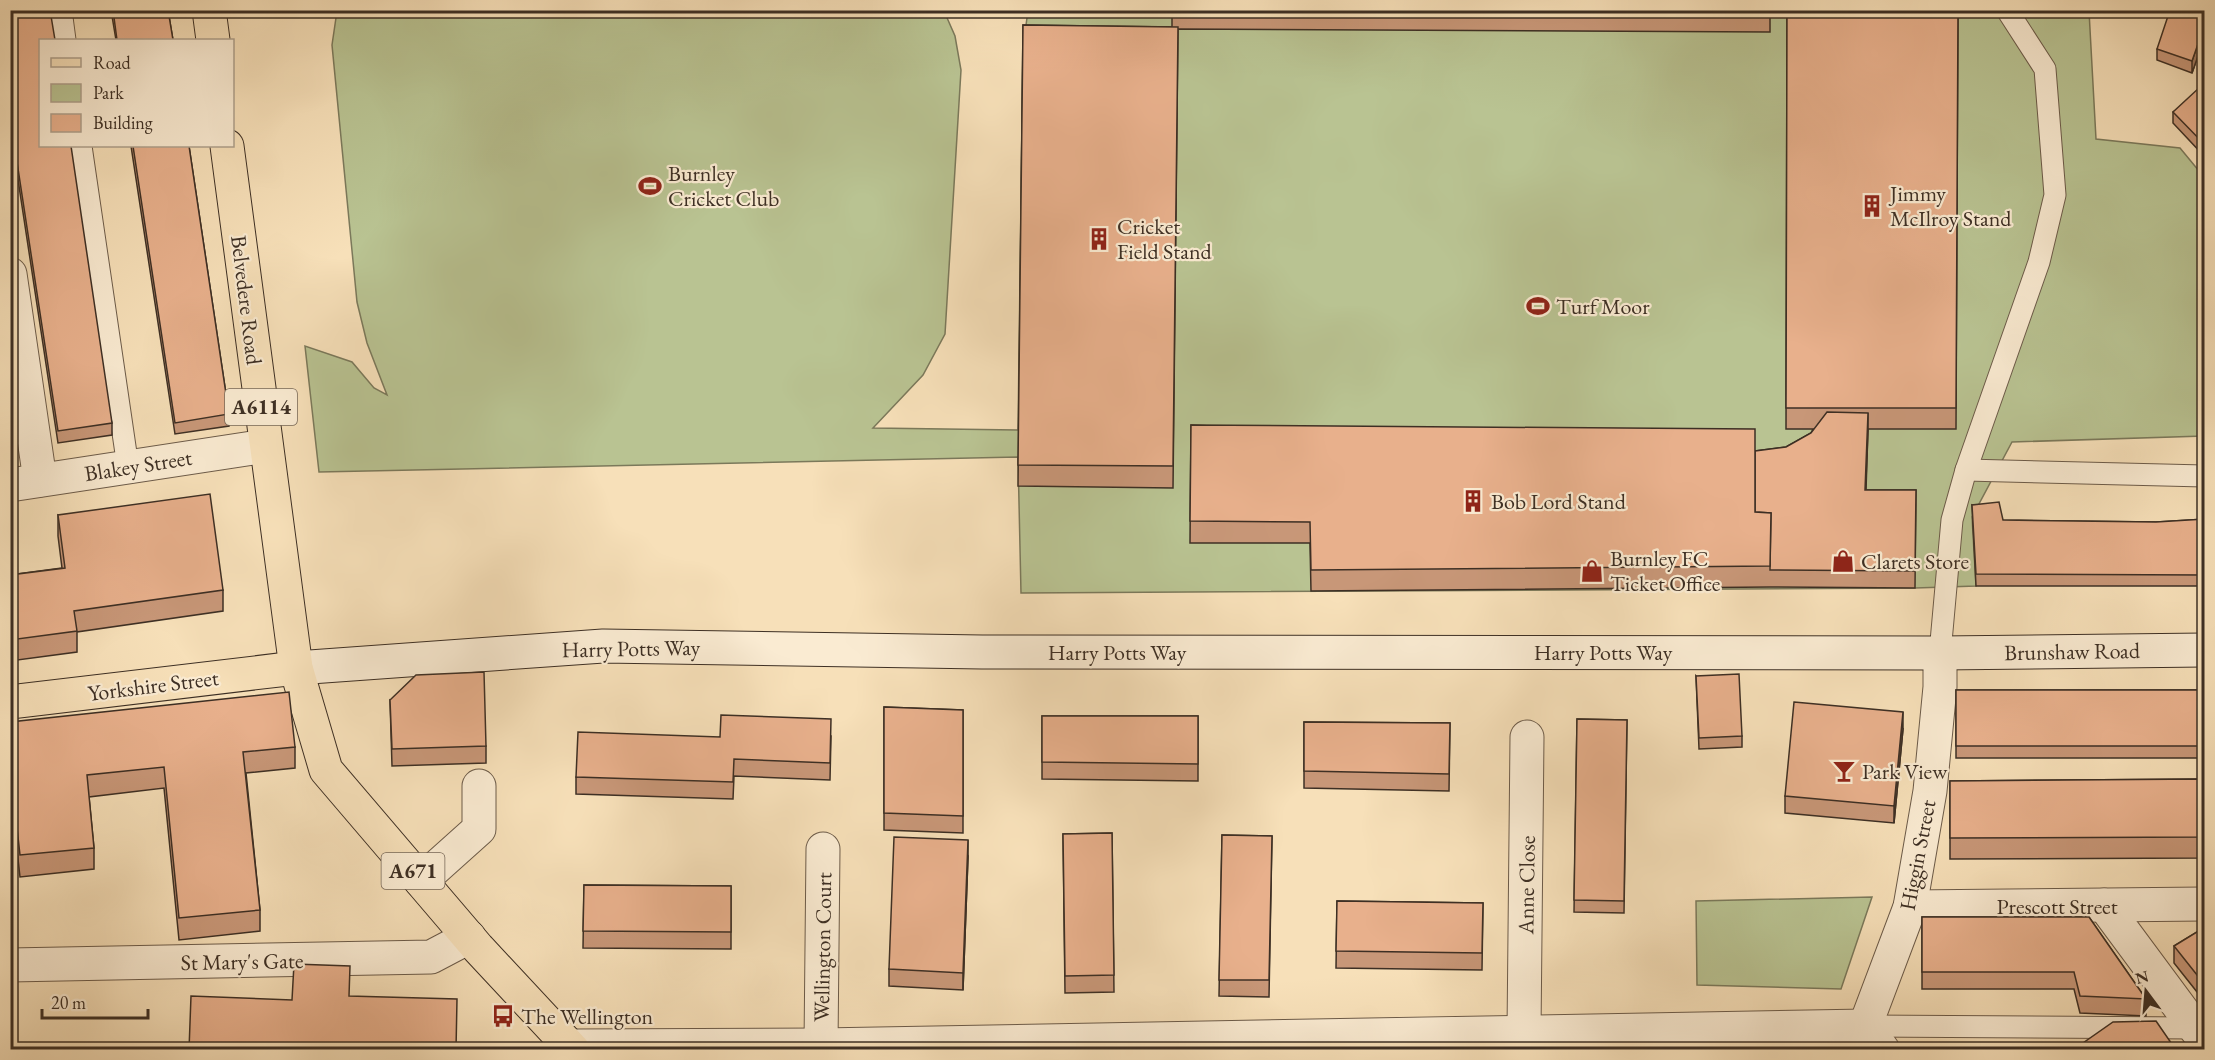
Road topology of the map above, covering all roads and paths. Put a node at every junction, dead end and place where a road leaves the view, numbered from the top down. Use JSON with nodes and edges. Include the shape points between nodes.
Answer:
{"nodes":[{"id":1,"x":61,"y":10,"type":"edge"},
{"id":2,"x":209,"y":10,"type":"edge"},
{"id":3,"x":2007,"y":10,"type":"edge"},
{"id":4,"x":65,"y":39,"type":"edge"},
{"id":5,"x":213,"y":39,"type":"edge"},
{"id":6,"x":81,"y":147,"type":"edge"},
{"id":7,"x":227,"y":147,"type":"edge"},
{"id":8,"x":10,"y":274,"type":"edge"},
{"id":9,"x":266,"y":446,"type":"junction"},
{"id":10,"x":128,"y":467,"type":"junction"},
{"id":11,"x":1966,"y":470,"type":"junction"},
{"id":12,"x":2205,"y":476,"type":"edge"},
{"id":13,"x":25,"y":483,"type":"edge"},
{"id":14,"x":2205,"y":650,"type":"edge"},
{"id":15,"x":1940,"y":652,"type":"junction"},
{"id":16,"x":296,"y":668,"type":"junction"},
{"id":17,"x":10,"y":702,"type":"edge"},
{"id":18,"x":1527,"y":737,"type":"dead end"},
{"id":19,"x":479,"y":786,"type":"dead end"},
{"id":20,"x":823,"y":849,"type":"dead end"},
{"id":21,"x":421,"y":881,"type":"junction"},
{"id":22,"x":2205,"y":904,"type":"edge"},
{"id":23,"x":2104,"y":905,"type":"junction"},
{"id":24,"x":1910,"y":907,"type":"junction"},
{"id":25,"x":470,"y":937,"type":"junction"},
{"id":26,"x":10,"y":965,"type":"edge"},
{"id":27,"x":2200,"y":1034,"type":"edge"},
{"id":28,"x":1544,"y":1038,"type":"edge"},
{"id":29,"x":1651,"y":1040,"type":"edge"},
{"id":30,"x":1447,"y":1042,"type":"edge"},
{"id":31,"x":1868,"y":1042,"type":"edge"},
{"id":32,"x":1333,"y":1043,"type":"edge"},
{"id":33,"x":1213,"y":1044,"type":"edge"},
{"id":34,"x":821,"y":1045,"type":"junction"},
{"id":35,"x":572,"y":1048,"type":"edge"}],
"edges":[{"from":1,"to":4,"type":"lane"},
{"from":2,"to":5,"type":"main road"},
{"from":3,"to":11,"type":"lane","via":[[2045,69],[2055,195],[2039,262]]},
{"from":6,"to":10,"type":"lane"},
{"from":7,"to":9,"type":"main road","name":"Belvedere Road","number":"A6114"},
{"from":8,"to":13,"type":"street"},
{"from":9,"to":10,"type":"street","name":"Blakey Street"},
{"from":9,"to":16,"type":"main road","name":"Belvedere Road","number":"A6114"},
{"from":10,"to":13,"type":"street","name":"Blakey Street"},
{"from":11,"to":12,"type":"lane"},
{"from":11,"to":15,"type":"lane","via":[[1952,520]]},
{"from":14,"to":15,"type":"street","name":"Brunshaw Road"},
{"from":15,"to":16,"type":"street","name":"Harry Potts Way","via":[[982,652],[603,646]]},
{"from":15,"to":24,"type":"street","name":"Higgin Street","via":[[1942,791]]},
{"from":16,"to":17,"type":"main road","name":"Yorkshire Street"},
{"from":16,"to":21,"type":"main road","number":"A671","via":[[326,770]]},
{"from":18,"to":28,"type":"street","name":"Anne Close"},
{"from":19,"to":21,"type":"street","via":[[479,829]]},
{"from":20,"to":34,"type":"street","name":"Wellington Court"},
{"from":21,"to":25,"type":"main road","number":"A671"},
{"from":22,"to":23,"type":"street","name":"Prescott Street"},
{"from":23,"to":24,"type":"street","name":"Prescott Street"},
{"from":23,"to":27,"type":"street"},
{"from":24,"to":31,"type":"street","name":"Higgin Street"},
{"from":25,"to":26,"type":"street","name":"St Mary's Gate","via":[[431,957]]},
{"from":25,"to":35,"type":"main road","number":"A671"},
{"from":27,"to":31,"type":"lane"},
{"from":28,"to":29,"type":"street"},
{"from":28,"to":30,"type":"street"},
{"from":29,"to":31,"type":"street"},
{"from":30,"to":32,"type":"street"},
{"from":32,"to":33,"type":"street"},
{"from":33,"to":34,"type":"street"},
{"from":34,"to":35,"type":"street"}]}
